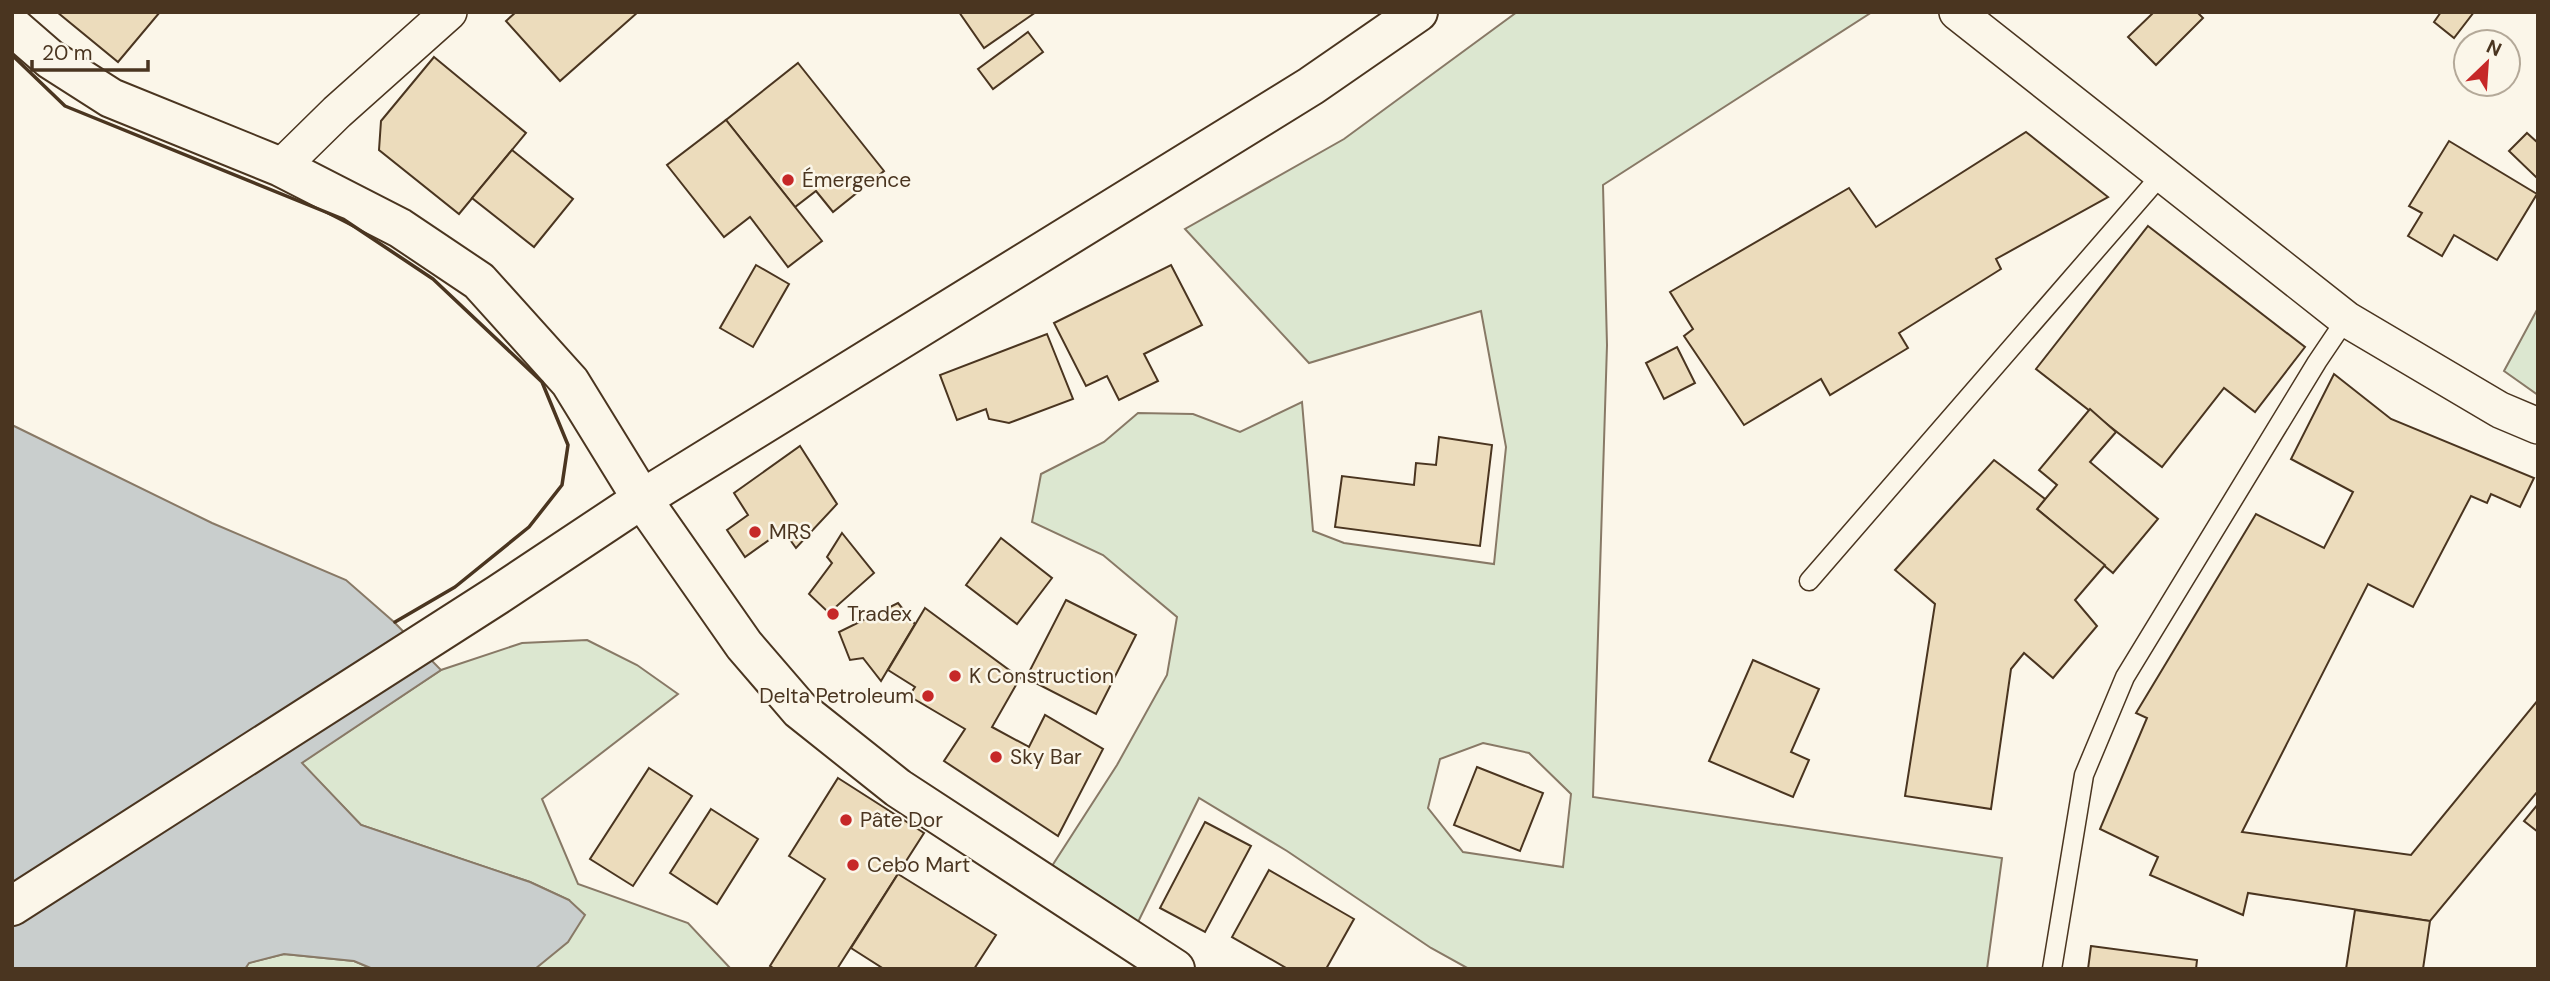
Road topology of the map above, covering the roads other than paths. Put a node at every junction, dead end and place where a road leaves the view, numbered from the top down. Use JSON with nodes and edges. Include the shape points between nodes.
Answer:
{"nodes":[{"id":1,"x":449,"y":12,"type":"edge"},
{"id":2,"x":1418,"y":12,"type":"edge"},
{"id":3,"x":1957,"y":12,"type":"edge"},
{"id":4,"x":12,"y":26,"type":"edge"},
{"id":5,"x":281,"y":167,"type":"junction"},
{"id":6,"x":2162,"y":174,"type":"junction"},
{"id":7,"x":2346,"y":319,"type":"junction"},
{"id":8,"x":2538,"y":426,"type":"edge"},
{"id":9,"x":642,"y":499,"type":"junction"},
{"id":10,"x":1809,"y":581,"type":"dead end"},
{"id":11,"x":12,"y":906,"type":"edge"},
{"id":12,"x":1175,"y":969,"type":"edge"},
{"id":13,"x":2052,"y":969,"type":"edge"}],
"edges":[{"from":1,"to":5,"type":"street"},
{"from":2,"to":9,"type":"main road","via":[[1311,86]]},
{"from":3,"to":6,"type":"street"},
{"from":4,"to":5,"type":"main road","via":[[50,59],[111,98]]},
{"from":5,"to":9,"type":"main road","via":[[400,228],[479,281],[570,382]]},
{"from":6,"to":7,"type":"street"},
{"from":6,"to":10,"type":"lane"},
{"from":7,"to":8,"type":"street","via":[[2500,410]]},
{"from":7,"to":13,"type":"lane","via":[[2125,677],[2084,775]]},
{"from":9,"to":11,"type":"main road"},
{"from":9,"to":12,"type":"main road","via":[[744,645],[800,710],[898,788]]}]}
